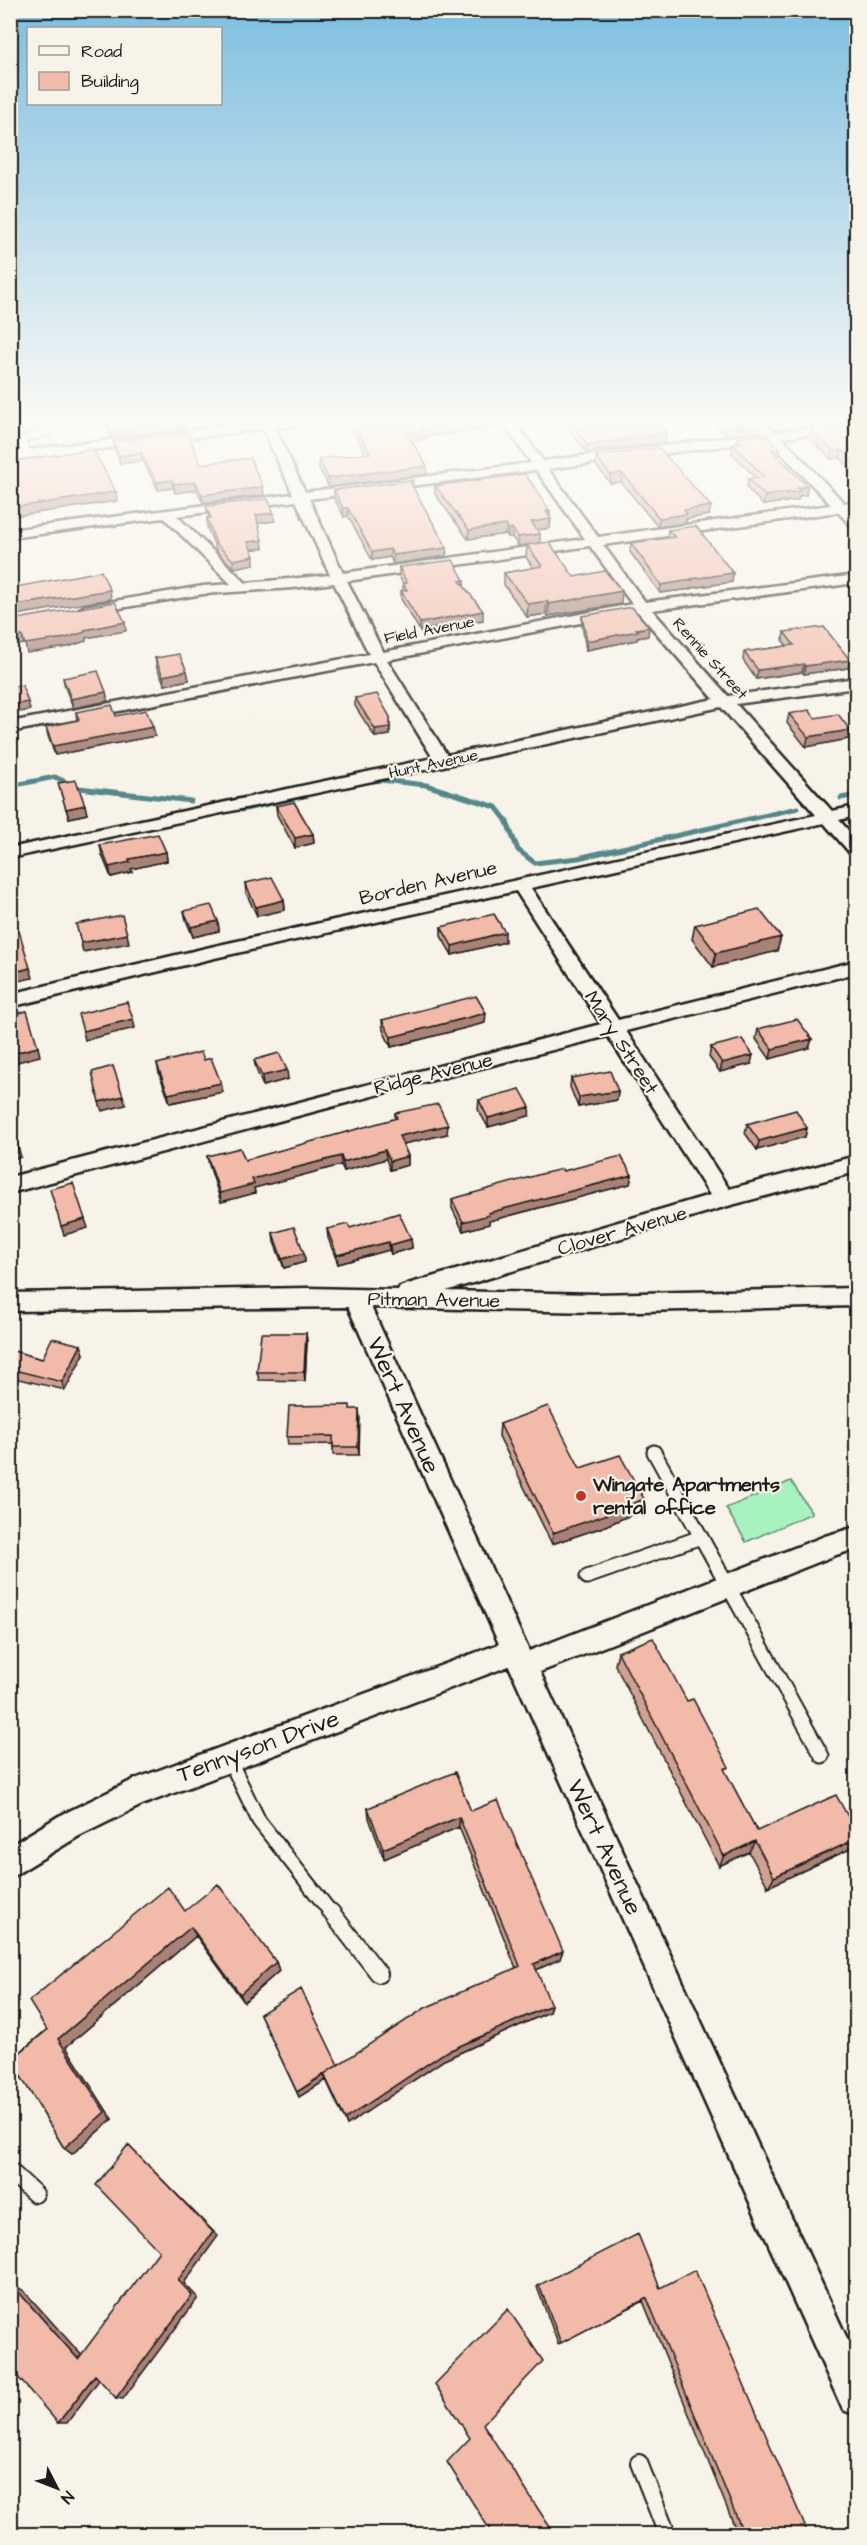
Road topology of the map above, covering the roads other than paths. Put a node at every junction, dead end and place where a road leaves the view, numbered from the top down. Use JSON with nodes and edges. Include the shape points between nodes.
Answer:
{"nodes":[{"id":1,"x":195,"y":541,"type":"edge"},
{"id":2,"x":321,"y":541,"type":"edge"},
{"id":3,"x":592,"y":541,"type":"joint"},
{"id":4,"x":338,"y":577,"type":"junction"},
{"id":5,"x":856,"y":579,"type":"edge"},
{"id":6,"x":243,"y":588,"type":"junction"},
{"id":7,"x":641,"y":607,"type":"junction"},
{"id":8,"x":67,"y":613,"type":"edge"},
{"id":9,"x":378,"y":657,"type":"junction"},
{"id":10,"x":856,"y":683,"type":"edge"},
{"id":11,"x":725,"y":700,"type":"junction"},
{"id":12,"x":10,"y":728,"type":"edge"},
{"id":13,"x":443,"y":761,"type":"junction"},
{"id":14,"x":856,"y":811,"type":"edge"},
{"id":15,"x":827,"y":816,"type":"junction"},
{"id":16,"x":856,"y":849,"type":"edge"},
{"id":17,"x":10,"y":853,"type":"edge"},
{"id":18,"x":520,"y":884,"type":"junction"},
{"id":19,"x":856,"y":967,"type":"edge"},
{"id":20,"x":10,"y":1001,"type":"edge"},
{"id":21,"x":613,"y":1028,"type":"junction"},
{"id":22,"x":856,"y":1164,"type":"edge"},
{"id":23,"x":10,"y":1185,"type":"edge"},
{"id":24,"x":724,"y":1199,"type":"junction"},
{"id":25,"x":856,"y":1297,"type":"edge"},
{"id":26,"x":355,"y":1298,"type":"junction"},
{"id":27,"x":388,"y":1299,"type":"junction"},
{"id":28,"x":10,"y":1302,"type":"edge"},
{"id":29,"x":654,"y":1452,"type":"dead end"},
{"id":30,"x":701,"y":1537,"type":"junction"},
{"id":31,"x":856,"y":1538,"type":"edge"},
{"id":32,"x":587,"y":1577,"type":"dead end"},
{"id":33,"x":727,"y":1586,"type":"junction"},
{"id":34,"x":519,"y":1659,"type":"junction"},
{"id":35,"x":227,"y":1756,"type":"junction"},
{"id":36,"x":822,"y":1756,"type":"dead end"},
{"id":37,"x":10,"y":1863,"type":"edge"},
{"id":38,"x":379,"y":1974,"type":"dead end"},
{"id":39,"x":10,"y":2170,"type":"edge"},
{"id":40,"x":35,"y":2194,"type":"dead end"},
{"id":41,"x":856,"y":2397,"type":"edge"},
{"id":42,"x":639,"y":2463,"type":"dead end"},
{"id":43,"x":667,"y":2535,"type":"edge"}],
"edges":[{"from":1,"to":6,"type":"street"},
{"from":2,"to":4,"type":"street"},
{"from":3,"to":4,"type":"street"},
{"from":3,"to":7,"type":"street","name":"Rennie Street"},
{"from":4,"to":6,"type":"street"},
{"from":4,"to":9,"type":"street"},
{"from":5,"to":7,"type":"street","name":"Field Avenue"},
{"from":6,"to":8,"type":"street","via":[[202,590]]},
{"from":7,"to":9,"type":"street","name":"Field Avenue"},
{"from":7,"to":11,"type":"street","name":"Rennie Street"},
{"from":9,"to":12,"type":"street","name":"Field Avenue"},
{"from":9,"to":13,"type":"street"},
{"from":10,"to":11,"type":"street","name":"Hunt Avenue"},
{"from":11,"to":13,"type":"street","name":"Hunt Avenue"},
{"from":11,"to":15,"type":"street","name":"Rennie Street"},
{"from":13,"to":17,"type":"street","name":"Hunt Avenue"},
{"from":14,"to":15,"type":"street","name":"Borden Avenue"},
{"from":15,"to":16,"type":"street","name":"Rennie Street"},
{"from":15,"to":18,"type":"street","name":"Borden Avenue"},
{"from":18,"to":20,"type":"street","name":"Borden Avenue"},
{"from":18,"to":21,"type":"street","name":"Mary Street"},
{"from":19,"to":21,"type":"street","name":"Ridge Avenue"},
{"from":21,"to":23,"type":"street","name":"Ridge Avenue"},
{"from":21,"to":24,"type":"street","name":"Mary Street"},
{"from":22,"to":24,"type":"street","name":"Clover Avenue"},
{"from":24,"to":27,"type":"street","name":"Clover Avenue"},
{"from":25,"to":27,"type":"street","name":"Pitman Avenue","via":[[596,1303]]},
{"from":26,"to":27,"type":"street","name":"Pitman Avenue"},
{"from":26,"to":28,"type":"street","name":"Pitman Avenue"},
{"from":26,"to":34,"type":"street","name":"Wert Avenue"},
{"from":29,"to":30,"type":"lane"},
{"from":30,"to":32,"type":"lane"},
{"from":30,"to":33,"type":"lane"},
{"from":31,"to":33,"type":"street","name":"Tennyson Drive"},
{"from":33,"to":34,"type":"street","name":"Tennyson Drive"},
{"from":33,"to":36,"type":"lane"},
{"from":34,"to":35,"type":"street","name":"Tennyson Drive"},
{"from":34,"to":41,"type":"street","name":"Wert Avenue"},
{"from":35,"to":37,"type":"street","name":"Tennyson Drive","via":[[135,1792],[69,1826]]},
{"from":35,"to":38,"type":"lane","via":[[259,1821]]},
{"from":39,"to":40,"type":"lane"},
{"from":42,"to":43,"type":"lane"}]}
